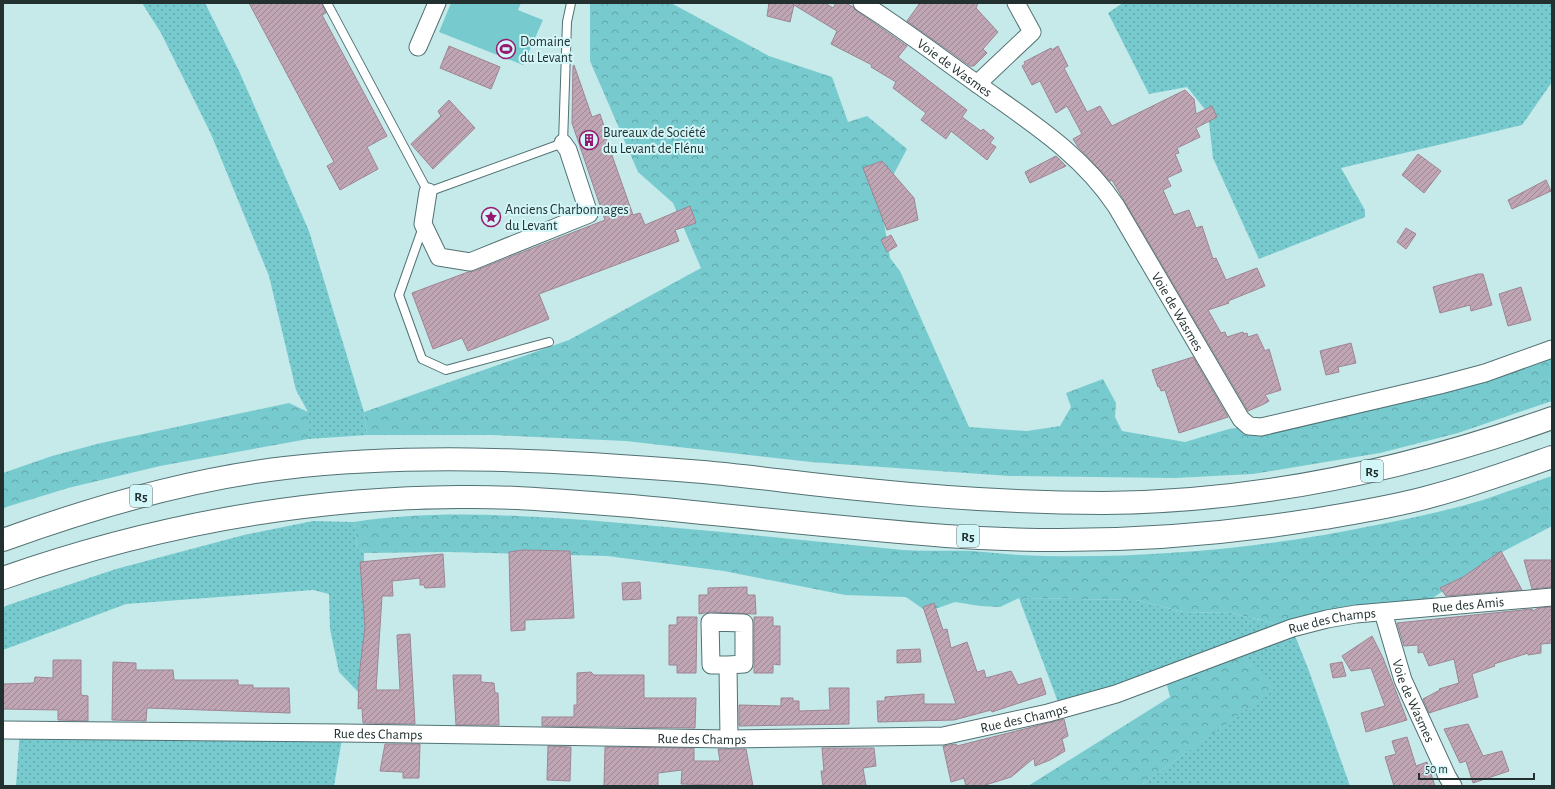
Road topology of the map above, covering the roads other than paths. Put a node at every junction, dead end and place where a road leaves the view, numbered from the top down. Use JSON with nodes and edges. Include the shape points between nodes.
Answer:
{"nodes":[{"id":1,"x":327,"y":3,"type":"edge"},
{"id":2,"x":437,"y":3,"type":"edge"},
{"id":3,"x":571,"y":3,"type":"edge"},
{"id":4,"x":862,"y":3,"type":"edge"},
{"id":5,"x":1016,"y":3,"type":"edge"},
{"id":6,"x":418,"y":47,"type":"dead end"},
{"id":7,"x":977,"y":84,"type":"junction"},
{"id":8,"x":563,"y":143,"type":"junction"},
{"id":9,"x":428,"y":192,"type":"junction"},
{"id":10,"x":424,"y":224,"type":"junction"},
{"id":11,"x":548,"y":342,"type":"dead end"},
{"id":12,"x":1552,"y":349,"type":"edge"},
{"id":13,"x":1552,"y":418,"type":"edge"},
{"id":14,"x":1552,"y":457,"type":"edge"},
{"id":15,"x":3,"y":540,"type":"edge"},
{"id":16,"x":3,"y":578,"type":"edge"},
{"id":17,"x":1552,"y":597,"type":"edge"},
{"id":18,"x":1383,"y":612,"type":"junction"},
{"id":19,"x":728,"y":665,"type":"dead end"},
{"id":20,"x":3,"y":730,"type":"edge"},
{"id":21,"x":729,"y":739,"type":"junction"},
{"id":22,"x":1453,"y":786,"type":"edge"}],
"edges":[{"from":1,"to":9,"type":"lane"},
{"from":2,"to":6,"type":"street"},
{"from":3,"to":8,"type":"lane","via":[[567,22]]},
{"from":4,"to":7,"type":"street","name":"Voie de Wasmes"},
{"from":5,"to":7,"type":"street","via":[[1032,32]]},
{"from":7,"to":12,"type":"street","name":"Voie de Wasmes","via":[[1061,144],[1102,184],[1241,419],[1249,426],[1261,427],[1440,385],[1485,373]]},
{"from":8,"to":9,"type":"lane"},
{"from":8,"to":10,"type":"street","via":[[568,150],[589,214],[470,262],[439,257]]},
{"from":9,"to":10,"type":"street"},
{"from":10,"to":11,"type":"lane","via":[[399,295],[422,359],[446,370]]},
{"from":13,"to":15,"type":"highway","number":"R5","via":[[1490,440],[1345,477],[1269,490],[1187,498],[1108,503],[1029,502],[948,497],[706,472],[541,461],[459,459],[372,462],[284,468],[146,495],[66,517]]},
{"from":14,"to":16,"type":"highway","number":"R5","via":[[1430,497],[1271,527],[1190,536],[1112,539],[948,536],[540,498],[376,499],[228,517],[151,533]]},
{"from":17,"to":18,"type":"street","name":"Rue des Amis"},
{"from":18,"to":21,"type":"street","name":"Rue des Champs","via":[[1327,619],[1292,628],[1116,694],[1048,713],[943,736]]},
{"from":18,"to":22,"type":"street","name":"Voie de Wasmes","via":[[1403,680]]},
{"from":19,"to":21,"type":"street"},
{"from":20,"to":21,"type":"street","name":"Rue des Champs","via":[[343,732]]}]}
